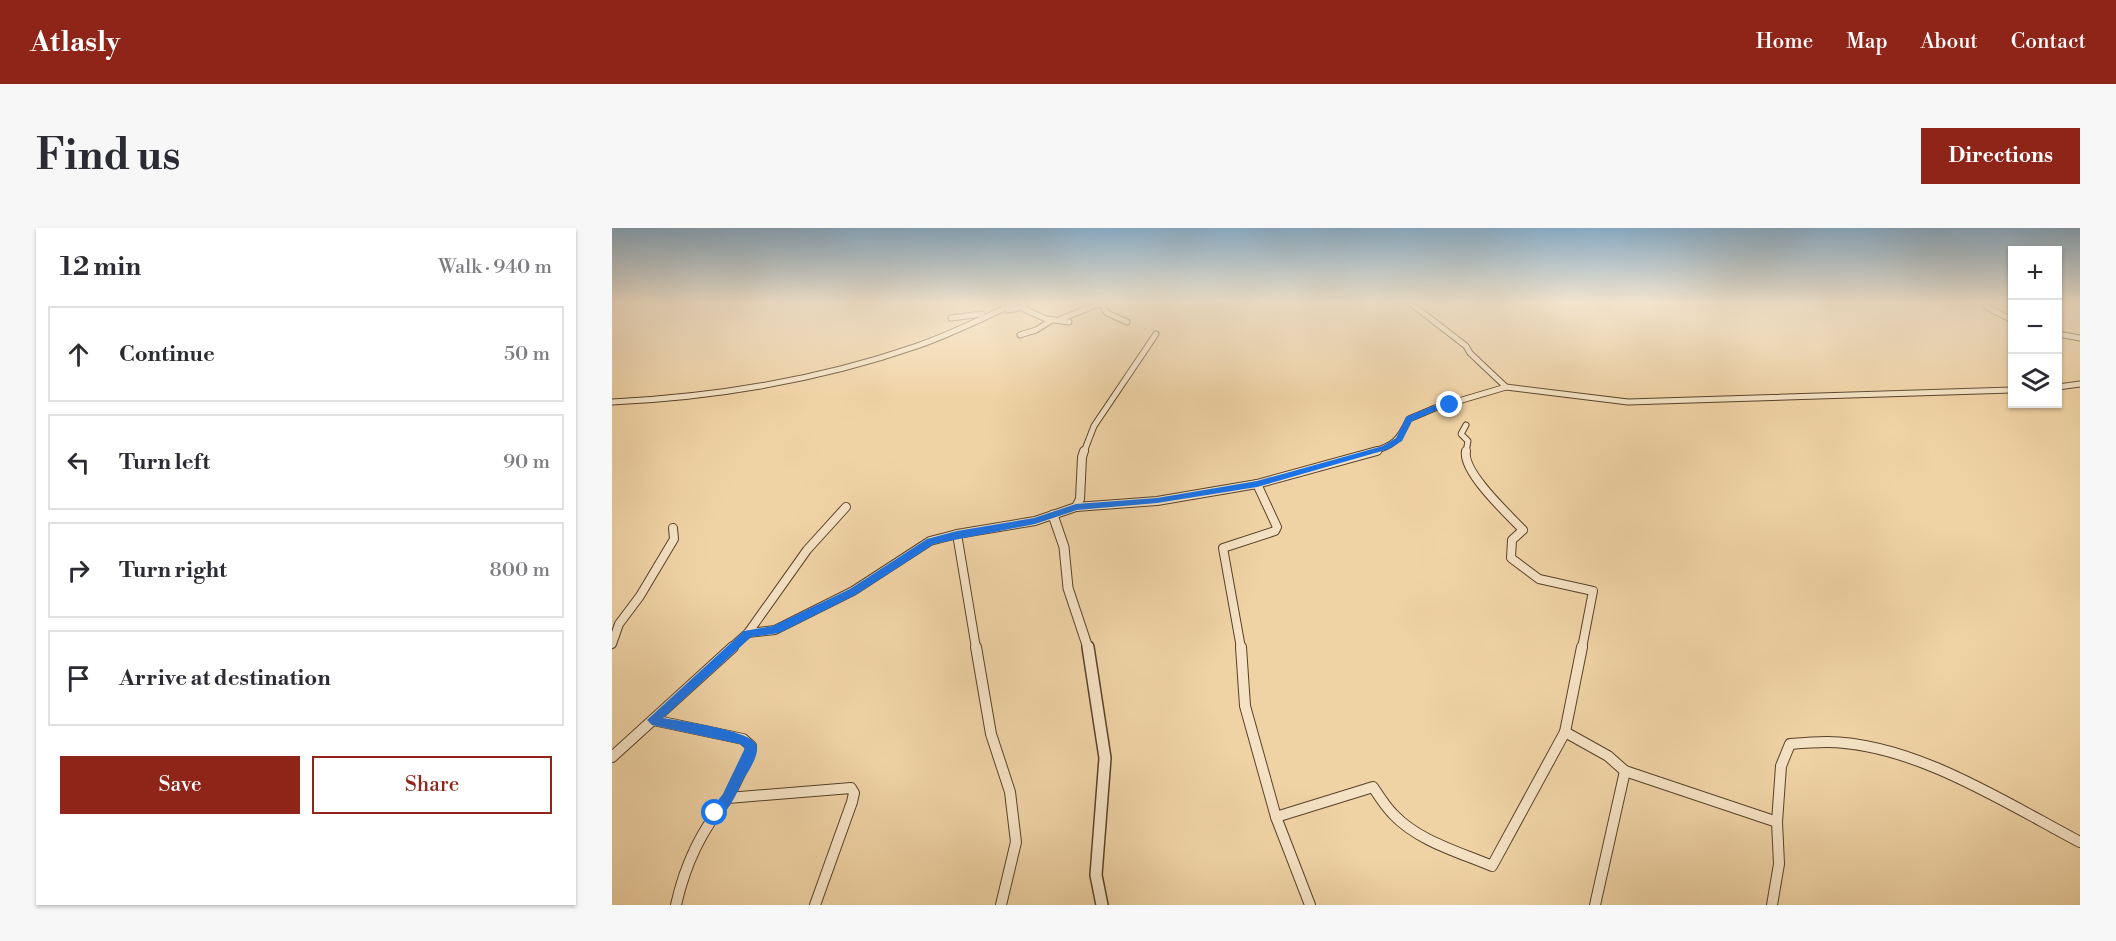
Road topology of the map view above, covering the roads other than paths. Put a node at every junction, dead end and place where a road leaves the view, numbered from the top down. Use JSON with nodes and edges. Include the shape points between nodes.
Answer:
{"nodes":[{"id":1,"x":946,"y":334,"type":"edge"},
{"id":2,"x":1156,"y":334,"type":"dead end"},
{"id":3,"x":1450,"y":334,"type":"edge"},
{"id":4,"x":2062,"y":335,"type":"edge"},
{"id":5,"x":2080,"y":338,"type":"edge"},
{"id":6,"x":2080,"y":384,"type":"edge"},
{"id":7,"x":2062,"y":386,"type":"edge"},
{"id":8,"x":1506,"y":387,"type":"junction"},
{"id":9,"x":2008,"y":390,"type":"edge"},
{"id":10,"x":612,"y":402,"type":"edge"},
{"id":11,"x":1466,"y":425,"type":"dead end"},
{"id":12,"x":1257,"y":484,"type":"junction"},
{"id":13,"x":846,"y":507,"type":"dead end"},
{"id":14,"x":1076,"y":507,"type":"junction"},
{"id":15,"x":1053,"y":515,"type":"junction"},
{"id":16,"x":673,"y":528,"type":"dead end"},
{"id":17,"x":957,"y":534,"type":"junction"},
{"id":18,"x":748,"y":633,"type":"junction"},
{"id":19,"x":612,"y":644,"type":"edge"},
{"id":20,"x":652,"y":720,"type":"junction"},
{"id":21,"x":1565,"y":732,"type":"junction"},
{"id":22,"x":612,"y":757,"type":"edge"},
{"id":23,"x":1625,"y":771,"type":"junction"},
{"id":24,"x":728,"y":798,"type":"junction"},
{"id":25,"x":1276,"y":817,"type":"junction"},
{"id":26,"x":1777,"y":822,"type":"junction"},
{"id":27,"x":2080,"y":842,"type":"edge"},
{"id":28,"x":676,"y":905,"type":"edge"},
{"id":29,"x":815,"y":905,"type":"edge"},
{"id":30,"x":1001,"y":905,"type":"edge"},
{"id":31,"x":1102,"y":905,"type":"edge"},
{"id":32,"x":1310,"y":905,"type":"edge"},
{"id":33,"x":1595,"y":905,"type":"edge"},
{"id":34,"x":1772,"y":905,"type":"edge"}],
"edges":[{"from":1,"to":10,"type":"street","via":[[918,346],[805,379],[657,401]]},
{"from":2,"to":14,"type":"street","via":[[1094,426],[1082,458]]},
{"from":3,"to":8,"type":"street"},
{"from":4,"to":5,"type":"street"},
{"from":6,"to":7,"type":"street"},
{"from":8,"to":9,"type":"street","via":[[1628,402]]},
{"from":8,"to":12,"type":"street","via":[[1409,419],[1399,439],[1386,448]]},
{"from":11,"to":21,"type":"street","via":[[1461,434],[1468,441],[1465,456],[1476,480],[1523,530],[1512,540],[1511,558],[1543,582],[1593,591]]},
{"from":12,"to":14,"type":"street","via":[[1157,501]]},
{"from":12,"to":25,"type":"street","via":[[1277,527],[1275,531],[1223,548],[1240,635],[1245,706]]},
{"from":13,"to":18,"type":"street","via":[[807,550]]},
{"from":14,"to":15,"type":"street"},
{"from":15,"to":17,"type":"street"},
{"from":15,"to":31,"type":"street","via":[[1064,546],[1068,588],[1088,646],[1105,758],[1096,875]]},
{"from":16,"to":19,"type":"street","via":[[674,539],[619,624]]},
{"from":17,"to":18,"type":"street","via":[[930,541],[853,591],[775,630]]},
{"from":17,"to":30,"type":"street","via":[[991,734],[1010,792],[1016,842]]},
{"from":18,"to":20,"type":"street"},
{"from":20,"to":22,"type":"street"},
{"from":20,"to":24,"type":"street","via":[[743,739],[751,746]]},
{"from":21,"to":23,"type":"street","via":[[1608,756]]},
{"from":21,"to":25,"type":"street","via":[[1492,866],[1411,828],[1393,814],[1373,788]]},
{"from":23,"to":26,"type":"street"},
{"from":23,"to":33,"type":"street"},
{"from":24,"to":28,"type":"street","via":[[699,835]]},
{"from":24,"to":29,"type":"street","via":[[851,788],[852,802]]},
{"from":25,"to":32,"type":"street"},
{"from":26,"to":27,"type":"street","via":[[1781,766],[1791,744],[1809,741],[1874,747],[1948,774]]},
{"from":26,"to":34,"type":"street","via":[[1779,864]]}]}
